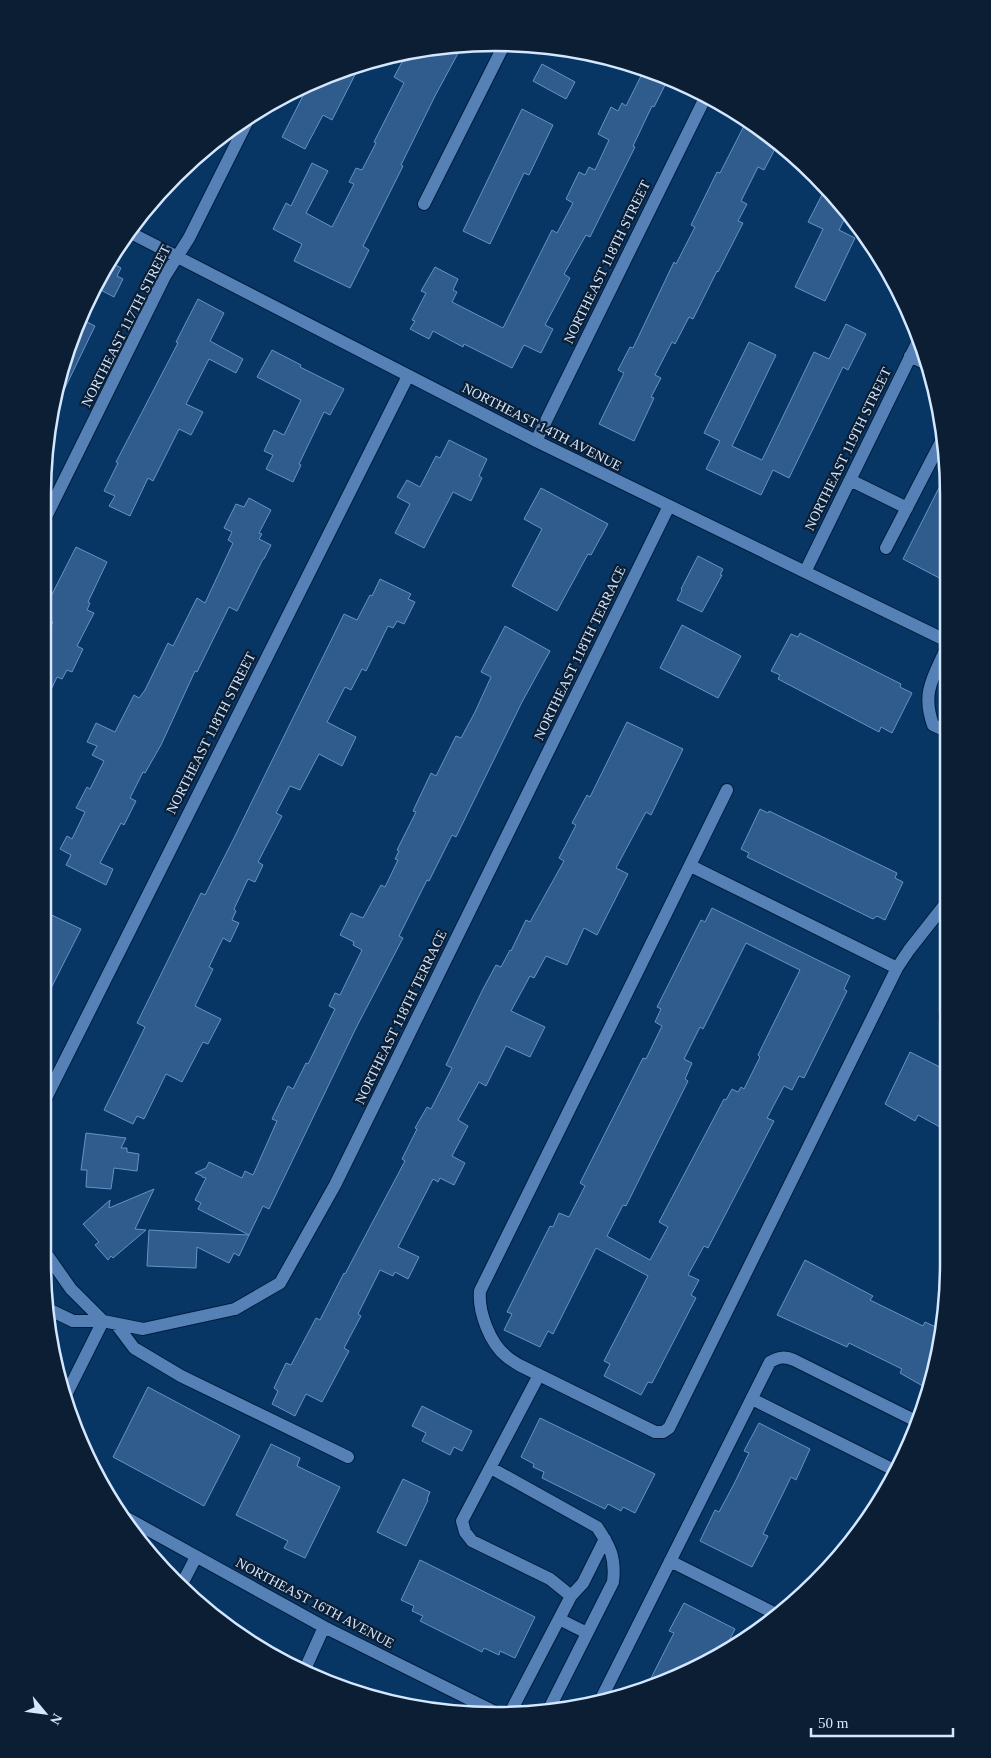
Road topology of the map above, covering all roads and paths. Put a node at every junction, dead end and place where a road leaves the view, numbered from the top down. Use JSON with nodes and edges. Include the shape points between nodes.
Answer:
{"nodes":[{"id":1,"x":501,"y":51,"type":"edge"},
{"id":2,"x":703,"y":103,"type":"edge"},
{"id":3,"x":243,"y":130,"type":"edge"},
{"id":4,"x":424,"y":204,"type":"dead end"},
{"id":5,"x":136,"y":235,"type":"edge"},
{"id":6,"x":177,"y":257,"type":"junction"},
{"id":7,"x":914,"y":348,"type":"edge"},
{"id":8,"x":910,"y":356,"type":"junction"},
{"id":9,"x":918,"y":361,"type":"edge"},
{"id":10,"x":408,"y":376,"type":"junction"},
{"id":11,"x":536,"y":441,"type":"junction"},
{"id":12,"x":937,"y":449,"type":"edge"},
{"id":13,"x":850,"y":480,"type":"junction"},
{"id":14,"x":670,"y":506,"type":"junction"},
{"id":15,"x":51,"y":507,"type":"edge"},
{"id":16,"x":907,"y":508,"type":"junction"},
{"id":17,"x":886,"y":548,"type":"dead end"},
{"id":18,"x":804,"y":572,"type":"junction"},
{"id":19,"x":940,"y":638,"type":"edge"},
{"id":20,"x":940,"y":662,"type":"edge"},
{"id":21,"x":940,"y":728,"type":"edge"},
{"id":22,"x":728,"y":790,"type":"dead end"},
{"id":23,"x":691,"y":866,"type":"junction"},
{"id":24,"x":940,"y":910,"type":"edge"},
{"id":25,"x":897,"y":968,"type":"junction"},
{"id":26,"x":51,"y":1088,"type":"edge"},
{"id":27,"x":51,"y":1262,"type":"edge"},
{"id":28,"x":54,"y":1312,"type":"edge"},
{"id":29,"x":103,"y":1321,"type":"junction"},
{"id":30,"x":116,"y":1324,"type":"junction"},
{"id":31,"x":539,"y":1375,"type":"junction"},
{"id":32,"x":70,"y":1388,"type":"edge"},
{"id":33,"x":752,"y":1398,"type":"junction"},
{"id":34,"x":911,"y":1419,"type":"edge"},
{"id":35,"x":348,"y":1457,"type":"dead end"},
{"id":36,"x":491,"y":1468,"type":"junction"},
{"id":37,"x":889,"y":1468,"type":"edge"},
{"id":38,"x":137,"y":1524,"type":"edge"},
{"id":39,"x":605,"y":1539,"type":"junction"},
{"id":40,"x":196,"y":1557,"type":"junction"},
{"id":41,"x":670,"y":1561,"type":"junction"},
{"id":42,"x":184,"y":1580,"type":"edge"},
{"id":43,"x":571,"y":1596,"type":"junction"},
{"id":44,"x":769,"y":1612,"type":"edge"},
{"id":45,"x":559,"y":1618,"type":"junction"},
{"id":46,"x":324,"y":1627,"type":"junction"},
{"id":47,"x":587,"y":1632,"type":"junction"},
{"id":48,"x":307,"y":1665,"type":"edge"},
{"id":49,"x":603,"y":1693,"type":"edge"},
{"id":50,"x":552,"y":1703,"type":"edge"},
{"id":51,"x":513,"y":1706,"type":"edge"},
{"id":52,"x":485,"y":1707,"type":"edge"}],
"edges":[{"from":1,"to":4,"type":"street"},
{"from":2,"to":11,"type":"street","name":"NORTHEAST 118TH STREET"},
{"from":3,"to":6,"type":"street","name":"NORTHEAST 117TH STREET"},
{"from":5,"to":6,"type":"street","name":"NORTHEAST 14TH AVENUE"},
{"from":6,"to":10,"type":"street","name":"NORTHEAST 14TH AVENUE"},
{"from":6,"to":15,"type":"street","name":"NORTHEAST 117TH STREET"},
{"from":7,"to":8,"type":"street","name":"NORTHEAST 119TH STREET"},
{"from":8,"to":9,"type":"street"},
{"from":8,"to":13,"type":"street","name":"NORTHEAST 119TH STREET"},
{"from":10,"to":11,"type":"street","name":"NORTHEAST 14TH AVENUE"},
{"from":10,"to":26,"type":"street","name":"NORTHEAST 118TH STREET"},
{"from":11,"to":14,"type":"street","name":"NORTHEAST 14TH AVENUE"},
{"from":12,"to":16,"type":"street"},
{"from":13,"to":16,"type":"street"},
{"from":13,"to":18,"type":"street","name":"NORTHEAST 119TH STREET"},
{"from":14,"to":18,"type":"street","name":"NORTHEAST 14TH AVENUE"},
{"from":14,"to":30,"type":"street","name":"NORTHEAST 118TH TERRACE","via":[[335,1185],[280,1283],[235,1309],[143,1329]]},
{"from":16,"to":17,"type":"street"},
{"from":18,"to":19,"type":"street","name":"NORTHEAST 14TH AVENUE"},
{"from":20,"to":21,"type":"street","via":[[927,696],[933,725]]},
{"from":22,"to":23,"type":"street"},
{"from":23,"to":25,"type":"street"},
{"from":23,"to":31,"type":"street","via":[[480,1292],[486,1324],[496,1345],[506,1357]]},
{"from":24,"to":25,"type":"street"},
{"from":25,"to":31,"type":"street","via":[[670,1428],[655,1432]]},
{"from":27,"to":29,"type":"street","via":[[71,1290]]},
{"from":28,"to":29,"type":"street","name":"NORTHEAST 118TH TERRACE","via":[[73,1321]]},
{"from":29,"to":30,"type":"street","name":"NORTHEAST 118TH TERRACE"},
{"from":29,"to":32,"type":"street"},
{"from":30,"to":35,"type":"street","via":[[134,1348],[181,1376]]},
{"from":31,"to":36,"type":"street"},
{"from":33,"to":34,"type":"street","via":[[770,1362],[787,1357]]},
{"from":33,"to":37,"type":"street"},
{"from":33,"to":41,"type":"street"},
{"from":36,"to":39,"type":"street","via":[[597,1527]]},
{"from":36,"to":43,"type":"street","via":[[462,1521],[465,1532],[472,1541],[550,1579]]},
{"from":38,"to":40,"type":"street","name":"NORTHEAST 16TH AVENUE"},
{"from":39,"to":43,"type":"street","via":[[583,1583]]},
{"from":39,"to":47,"type":"street","via":[[615,1566],[613,1582]]},
{"from":40,"to":42,"type":"street"},
{"from":40,"to":46,"type":"street","name":"NORTHEAST 16TH AVENUE"},
{"from":41,"to":44,"type":"street"},
{"from":41,"to":49,"type":"street"},
{"from":43,"to":45,"type":"street"},
{"from":45,"to":47,"type":"street"},
{"from":45,"to":51,"type":"street"},
{"from":46,"to":48,"type":"street"},
{"from":46,"to":52,"type":"street","name":"NORTHEAST 16TH AVENUE"},
{"from":47,"to":50,"type":"street"}]}
